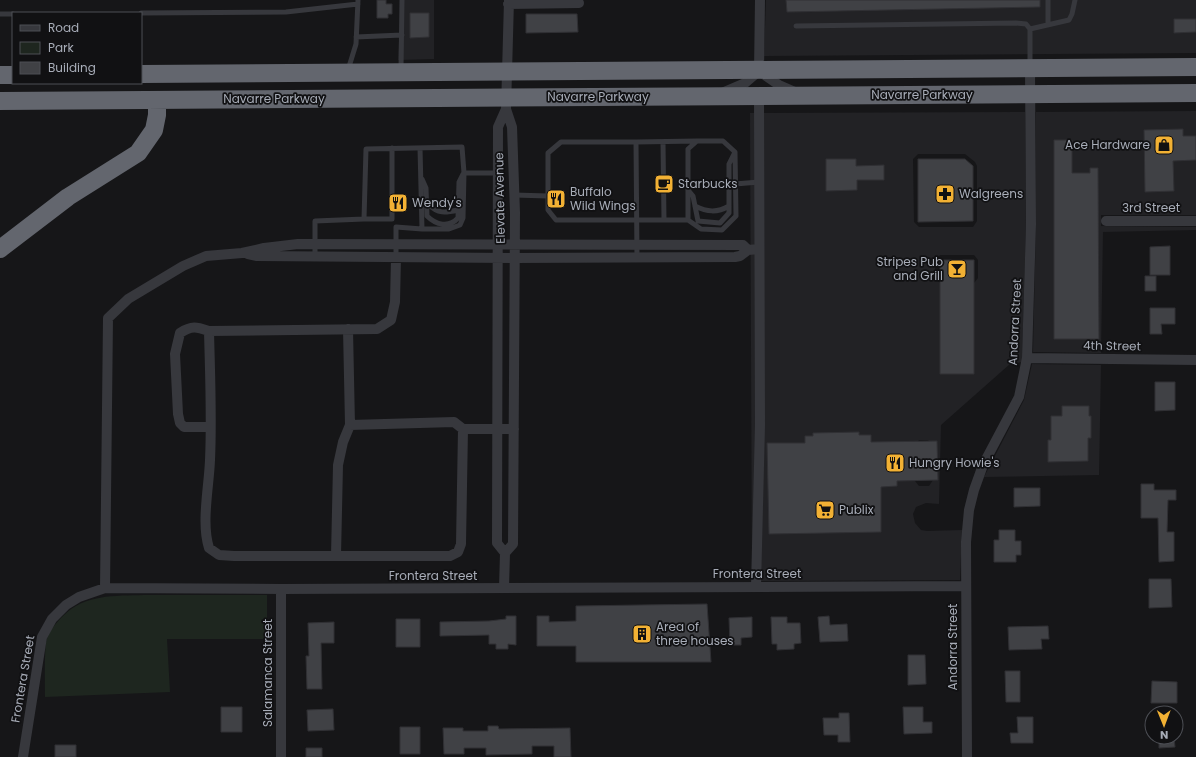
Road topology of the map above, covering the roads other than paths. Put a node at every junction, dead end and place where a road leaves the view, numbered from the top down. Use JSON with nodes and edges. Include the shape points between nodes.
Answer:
{"nodes":[{"id":1,"x":402,"y":0,"type":"edge"},
{"id":2,"x":760,"y":0,"type":"edge"},
{"id":3,"x":1048,"y":0,"type":"edge"},
{"id":4,"x":1075,"y":0,"type":"edge"},
{"id":5,"x":358,"y":2,"type":"edge"},
{"id":6,"x":508,"y":2,"type":"edge"},
{"id":7,"x":579,"y":3,"type":"dead end"},
{"id":8,"x":142,"y":13,"type":"edge"},
{"id":9,"x":0,"y":14,"type":"edge"},
{"id":10,"x":12,"y":14,"type":"edge"},
{"id":11,"x":1048,"y":25,"type":"junction"},
{"id":12,"x":796,"y":26,"type":"dead end"},
{"id":13,"x":1030,"y":29,"type":"junction"},
{"id":14,"x":402,"y":35,"type":"junction"},
{"id":15,"x":356,"y":37,"type":"junction"},
{"id":16,"x":1196,"y":67,"type":"edge"},
{"id":17,"x":1030,"y":69,"type":"junction"},
{"id":18,"x":759,"y":71,"type":"junction"},
{"id":19,"x":507,"y":72,"type":"junction"},
{"id":20,"x":347,"y":73,"type":"junction"},
{"id":21,"x":400,"y":73,"type":"junction"},
{"id":22,"x":142,"y":74,"type":"edge"},
{"id":23,"x":0,"y":75,"type":"edge"},
{"id":24,"x":12,"y":75,"type":"edge"},
{"id":25,"x":1196,"y":93,"type":"edge"},
{"id":26,"x":1030,"y":94,"type":"junction"},
{"id":27,"x":713,"y":96,"type":"junction"},
{"id":28,"x":759,"y":96,"type":"junction"},
{"id":29,"x":804,"y":96,"type":"junction"},
{"id":30,"x":204,"y":99,"type":"junction"},
{"id":31,"x":156,"y":100,"type":"junction"},
{"id":32,"x":0,"y":101,"type":"edge"},
{"id":33,"x":506,"y":103,"type":"junction"},
{"id":34,"x":697,"y":141,"type":"junction"},
{"id":35,"x":636,"y":142,"type":"junction"},
{"id":36,"x":663,"y":142,"type":"junction"},
{"id":37,"x":392,"y":148,"type":"junction"},
{"id":38,"x":420,"y":148,"type":"junction"},
{"id":39,"x":735,"y":152,"type":"junction"},
{"id":40,"x":464,"y":173,"type":"junction"},
{"id":41,"x":498,"y":173,"type":"junction"},
{"id":42,"x":421,"y":178,"type":"junction"},
{"id":43,"x":759,"y":182,"type":"junction"},
{"id":44,"x":735,"y":184,"type":"junction"},
{"id":45,"x":688,"y":190,"type":"junction"},
{"id":46,"x":514,"y":195,"type":"junction"},
{"id":47,"x":548,"y":196,"type":"junction"},
{"id":48,"x":428,"y":204,"type":"junction"},
{"id":49,"x":695,"y":206,"type":"junction"},
{"id":50,"x":729,"y":206,"type":"junction"},
{"id":51,"x":458,"y":210,"type":"junction"},
{"id":52,"x":364,"y":219,"type":"junction"},
{"id":53,"x":392,"y":219,"type":"junction"},
{"id":54,"x":637,"y":220,"type":"junction"},
{"id":55,"x":664,"y":220,"type":"junction"},
{"id":56,"x":688,"y":220,"type":"junction"},
{"id":57,"x":1106,"y":221,"type":"dead end"},
{"id":58,"x":1196,"y":221,"type":"edge"},
{"id":59,"x":396,"y":227,"type":"junction"},
{"id":60,"x":422,"y":229,"type":"junction"},
{"id":61,"x":314,"y":244,"type":"junction"},
{"id":62,"x":396,"y":244,"type":"junction"},
{"id":63,"x":498,"y":245,"type":"junction"},
{"id":64,"x":514,"y":245,"type":"junction"},
{"id":65,"x":637,"y":245,"type":"junction"},
{"id":66,"x":759,"y":249,"type":"junction"},
{"id":67,"x":0,"y":250,"type":"edge"},
{"id":68,"x":748,"y":250,"type":"junction"},
{"id":69,"x":242,"y":253,"type":"junction"},
{"id":70,"x":315,"y":256,"type":"junction"},
{"id":71,"x":396,"y":257,"type":"junction"},
{"id":72,"x":498,"y":257,"type":"junction"},
{"id":73,"x":637,"y":258,"type":"junction"},
{"id":74,"x":514,"y":263,"type":"junction"},
{"id":75,"x":348,"y":328,"type":"junction"},
{"id":76,"x":209,"y":332,"type":"junction"},
{"id":77,"x":1027,"y":358,"type":"junction"},
{"id":78,"x":1196,"y":360,"type":"edge"},
{"id":79,"x":350,"y":425,"type":"junction"},
{"id":80,"x":210,"y":427,"type":"junction"},
{"id":81,"x":497,"y":428,"type":"junction"},
{"id":82,"x":463,"y":429,"type":"junction"},
{"id":83,"x":514,"y":429,"type":"junction"},
{"id":84,"x":505,"y":553,"type":"junction"},
{"id":85,"x":336,"y":556,"type":"junction"},
{"id":86,"x":966,"y":586,"type":"junction"},
{"id":87,"x":756,"y":587,"type":"junction"},
{"id":88,"x":105,"y":588,"type":"junction"},
{"id":89,"x":504,"y":588,"type":"junction"},
{"id":90,"x":281,"y":589,"type":"junction"},
{"id":91,"x":23,"y":757,"type":"edge"},
{"id":92,"x":281,"y":757,"type":"edge"},
{"id":93,"x":967,"y":757,"type":"edge"}],
"edges":[{"from":1,"to":14,"type":"lane"},
{"from":2,"to":18,"type":"street"},
{"from":3,"to":11,"type":"lane"},
{"from":4,"to":11,"type":"lane","via":[[1069,20]]},
{"from":5,"to":8,"type":"lane","via":[[292,12]]},
{"from":5,"to":15,"type":"lane"},
{"from":6,"to":7,"type":"street"},
{"from":6,"to":19,"type":"street"},
{"from":9,"to":10,"type":"lane"},
{"from":11,"to":13,"type":"lane"},
{"from":12,"to":13,"type":"lane","via":[[1016,23],[1026,24]]},
{"from":13,"to":17,"type":"lane"},
{"from":14,"to":15,"type":"lane"},
{"from":14,"to":21,"type":"lane"},
{"from":15,"to":20,"type":"lane","via":[[353,59]]},
{"from":16,"to":17,"type":"highway","name":"Navarre Parkway"},
{"from":17,"to":18,"type":"highway","name":"Navarre Parkway"},
{"from":17,"to":26,"type":"street","name":"Andorra Street"},
{"from":18,"to":19,"type":"highway","name":"Navarre Parkway"},
{"from":18,"to":27,"type":"street","via":[[745,83]]},
{"from":18,"to":29,"type":"street","via":[[779,85]]},
{"from":19,"to":21,"type":"highway","name":"Navarre Parkway"},
{"from":19,"to":33,"type":"street"},
{"from":20,"to":21,"type":"highway","name":"Navarre Parkway"},
{"from":20,"to":22,"type":"highway","name":"Navarre Parkway"},
{"from":21,"to":30,"type":"highway","via":[[386,84],[376,86],[252,87]]},
{"from":23,"to":24,"type":"highway"},
{"from":25,"to":26,"type":"highway","name":"Navarre Parkway"},
{"from":26,"to":29,"type":"highway","name":"Navarre Parkway"},
{"from":26,"to":77,"type":"street","name":"Andorra Street","via":[[1031,224]]},
{"from":27,"to":28,"type":"highway","name":"Navarre Parkway"},
{"from":27,"to":33,"type":"highway","name":"Navarre Parkway"},
{"from":28,"to":29,"type":"highway","name":"Navarre Parkway"},
{"from":28,"to":43,"type":"street"},
{"from":30,"to":31,"type":"highway","name":"Navarre Parkway"},
{"from":30,"to":33,"type":"highway","name":"Navarre Parkway"},
{"from":31,"to":32,"type":"highway","name":"Navarre Parkway"},
{"from":31,"to":67,"type":"highway","via":[[154,130],[138,153],[68,197]]},
{"from":33,"to":41,"type":"street","via":[[498,127]]},
{"from":33,"to":46,"type":"street","name":"Elevate Avenue","via":[[512,127]]},
{"from":34,"to":36,"type":"lane"},
{"from":34,"to":39,"type":"lane","via":[[723,141]]},
{"from":34,"to":45,"type":"lane","via":[[688,149]]},
{"from":35,"to":36,"type":"lane"},
{"from":35,"to":47,"type":"lane","via":[[561,142],[548,153]]},
{"from":35,"to":54,"type":"lane"},
{"from":36,"to":55,"type":"lane"},
{"from":37,"to":38,"type":"lane"},
{"from":37,"to":52,"type":"lane","via":[[366,149]]},
{"from":37,"to":53,"type":"lane"},
{"from":38,"to":40,"type":"lane","via":[[462,147]]},
{"from":38,"to":42,"type":"lane"},
{"from":39,"to":44,"type":"lane"},
{"from":39,"to":50,"type":"lane","via":[[729,164]]},
{"from":40,"to":41,"type":"lane"},
{"from":40,"to":51,"type":"lane","via":[[459,182]]},
{"from":40,"to":60,"type":"lane","via":[[463,218],[460,225],[449,229]]},
{"from":41,"to":63,"type":"street"},
{"from":42,"to":48,"type":"lane","via":[[426,188]]},
{"from":42,"to":60,"type":"lane"},
{"from":43,"to":44,"type":"lane"},
{"from":43,"to":66,"type":"street"},
{"from":44,"to":56,"type":"lane","via":[[736,216],[722,230],[701,229]]},
{"from":45,"to":49,"type":"lane","via":[[693,196]]},
{"from":45,"to":56,"type":"lane"},
{"from":46,"to":47,"type":"lane"},
{"from":46,"to":64,"type":"street","name":"Elevate Avenue"},
{"from":47,"to":54,"type":"lane","via":[[548,210],[556,220]]},
{"from":48,"to":51,"type":"lane","via":[[441,213]]},
{"from":48,"to":51,"type":"lane","via":[[427,216],[439,224],[454,222],[458,218]]},
{"from":49,"to":50,"type":"lane","via":[[705,212]]},
{"from":49,"to":50,"type":"lane","via":[[698,221],[720,223],[729,213]]},
{"from":52,"to":53,"type":"lane"},
{"from":52,"to":61,"type":"lane","via":[[315,220]]},
{"from":53,"to":59,"type":"lane"},
{"from":54,"to":55,"type":"lane"},
{"from":54,"to":65,"type":"lane"},
{"from":55,"to":56,"type":"lane"},
{"from":57,"to":58,"type":"street","name":"3rd Street"},
{"from":59,"to":60,"type":"lane"},
{"from":59,"to":62,"type":"lane"},
{"from":61,"to":62,"type":"street"},
{"from":61,"to":69,"type":"street","via":[[283,245]]},
{"from":61,"to":70,"type":"lane"},
{"from":62,"to":63,"type":"street"},
{"from":62,"to":71,"type":"lane"},
{"from":63,"to":64,"type":"street"},
{"from":63,"to":72,"type":"street"},
{"from":64,"to":65,"type":"street"},
{"from":64,"to":74,"type":"street","name":"Elevate Avenue"},
{"from":65,"to":68,"type":"street","via":[[742,245]]},
{"from":65,"to":73,"type":"lane"},
{"from":66,"to":68,"type":"street"},
{"from":66,"to":87,"type":"street","via":[[760,426]]},
{"from":68,"to":73,"type":"street","via":[[735,257]]},
{"from":69,"to":70,"type":"street","via":[[257,256]]},
{"from":69,"to":88,"type":"street","via":[[206,256],[183,266],[128,299],[108,318]]},
{"from":70,"to":71,"type":"street"},
{"from":71,"to":72,"type":"street"},
{"from":71,"to":75,"type":"street","via":[[395,302],[391,320],[377,329]]},
{"from":72,"to":74,"type":"street"},
{"from":72,"to":81,"type":"street"},
{"from":73,"to":74,"type":"street"},
{"from":74,"to":83,"type":"street","name":"Elevate Avenue"},
{"from":75,"to":76,"type":"street"},
{"from":75,"to":79,"type":"street"},
{"from":76,"to":80,"type":"street"},
{"from":76,"to":80,"type":"street","via":[[195,326],[188,327],[180,333],[175,354],[180,423],[184,427]]},
{"from":77,"to":78,"type":"street","name":"4th Street"},
{"from":77,"to":86,"type":"street","name":"Andorra Street","via":[[1019,397],[983,465],[974,490],[966,542]]},
{"from":79,"to":82,"type":"street","via":[[454,422]]},
{"from":79,"to":85,"type":"street","via":[[338,464]]},
{"from":80,"to":85,"type":"street","via":[[206,512],[209,548],[219,555],[234,556]]},
{"from":81,"to":82,"type":"street"},
{"from":81,"to":83,"type":"street"},
{"from":81,"to":84,"type":"street","via":[[497,544]]},
{"from":82,"to":85,"type":"street","via":[[461,544],[458,552],[450,556]]},
{"from":83,"to":84,"type":"street","name":"Elevate Avenue","via":[[513,544]]},
{"from":84,"to":89,"type":"street"},
{"from":86,"to":87,"type":"street","name":"Frontera Street"},
{"from":86,"to":93,"type":"street","name":"Andorra Street"},
{"from":87,"to":89,"type":"street","name":"Frontera Street"},
{"from":88,"to":90,"type":"street","name":"Frontera Street"},
{"from":88,"to":91,"type":"street","name":"Frontera Street","via":[[78,597],[66,605],[52,619],[42,637]]},
{"from":89,"to":90,"type":"street","name":"Frontera Street"},
{"from":90,"to":92,"type":"street","name":"Salamanca Street"}]}
